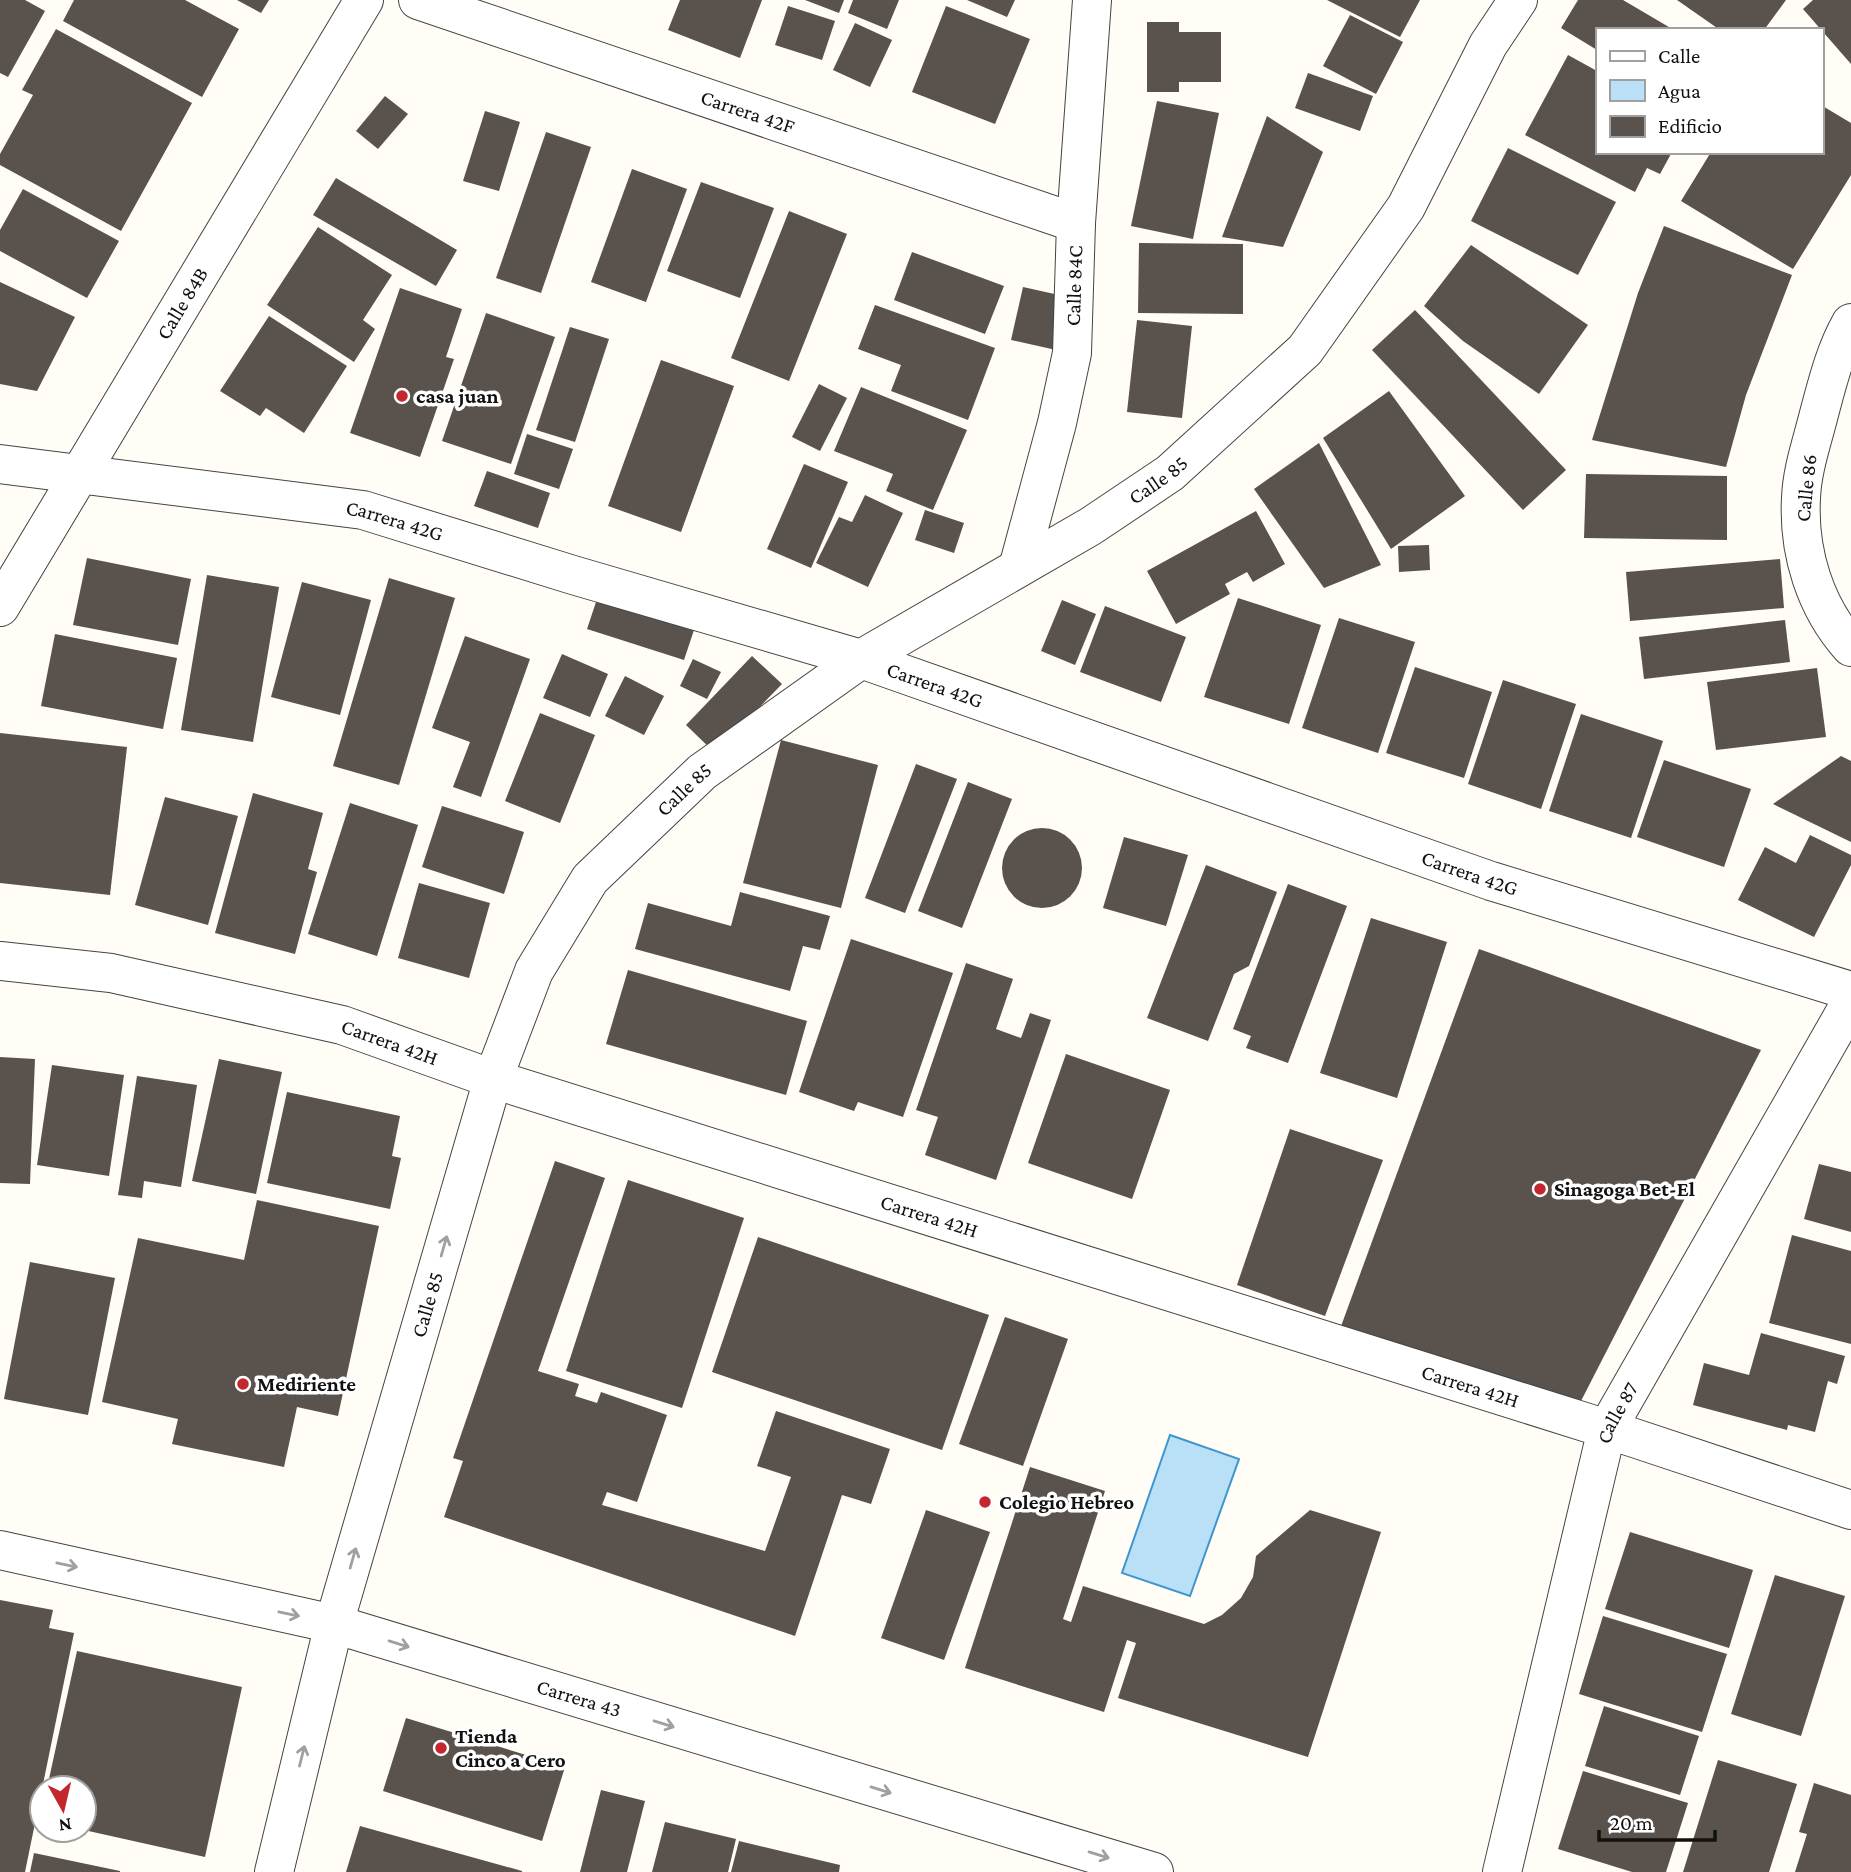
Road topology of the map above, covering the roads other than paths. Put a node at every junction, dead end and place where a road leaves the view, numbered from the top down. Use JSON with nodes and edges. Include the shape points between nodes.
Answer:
{"nodes":[{"id":1,"x":364,"y":0,"type":"edge"},
{"id":2,"x":418,"y":0,"type":"edge"},
{"id":3,"x":1092,"y":0,"type":"edge"},
{"id":4,"x":1518,"y":0,"type":"edge"},
{"id":5,"x":1076,"y":223,"type":"junction"},
{"id":6,"x":1851,"y":323,"type":"edge"},
{"id":7,"x":0,"y":464,"type":"edge"},
{"id":8,"x":79,"y":473,"type":"junction"},
{"id":9,"x":1018,"y":568,"type":"junction"},
{"id":10,"x":0,"y":607,"type":"edge"},
{"id":11,"x":1851,"y":647,"type":"edge"},
{"id":12,"x":861,"y":659,"type":"junction"},
{"id":13,"x":0,"y":961,"type":"edge"},
{"id":14,"x":1851,"y":991,"type":"edge"},
{"id":15,"x":1851,"y":1002,"type":"edge"},
{"id":16,"x":493,"y":1079,"type":"junction"},
{"id":17,"x":1608,"y":1429,"type":"junction"},
{"id":18,"x":1851,"y":1510,"type":"edge"},
{"id":19,"x":0,"y":1550,"type":"edge"},
{"id":20,"x":334,"y":1624,"type":"junction"},
{"id":21,"x":274,"y":1872,"type":"edge"},
{"id":22,"x":1154,"y":1872,"type":"edge"},
{"id":23,"x":1502,"y":1872,"type":"edge"}],
"edges":[{"from":1,"to":8,"type":"street","name":"Calle 84B"},
{"from":2,"to":5,"type":"street","name":"Carrera 42F"},
{"from":3,"to":5,"type":"street","name":"Calle 84C"},
{"from":4,"to":9,"type":"street","name":"Calle 85","via":[[1488,45],[1406,207],[1305,350],[1170,473]]},
{"from":5,"to":9,"type":"street","name":"Calle 84C","via":[[1072,353]]},
{"from":6,"to":11,"type":"street","name":"Calle 86","via":[[1825,389],[1806,463],[1801,530],[1817,595],[1837,632]]},
{"from":7,"to":8,"type":"street","name":"Carrera 42G"},
{"from":8,"to":10,"type":"street","name":"Calle 84B"},
{"from":8,"to":12,"type":"street","name":"Carrera 42G","via":[[363,510]]},
{"from":9,"to":12,"type":"street","name":"Calle 85"},
{"from":12,"to":14,"type":"street","name":"Carrera 42G","via":[[1492,881]]},
{"from":12,"to":16,"type":"street","name":"Calle 85","via":[[702,772],[590,879],[534,971]]},
{"from":13,"to":16,"type":"street","name":"Carrera 42H","via":[[111,973],[342,1025]]},
{"from":15,"to":17,"type":"street","name":"Calle 87"},
{"from":16,"to":17,"type":"street","name":"Carrera 42H"},
{"from":20,"to":16,"type":"street","name":"Calle 85","one_way":true},
{"from":17,"to":18,"type":"street","name":"Carrera 42H"},
{"from":17,"to":23,"type":"street","name":"Calle 87"},
{"from":19,"to":20,"type":"street","name":"Carrera 43","one_way":true},
{"from":21,"to":20,"type":"street","name":"Calle 85","one_way":true},
{"from":20,"to":22,"type":"street","name":"Carrera 43","one_way":true}]}
